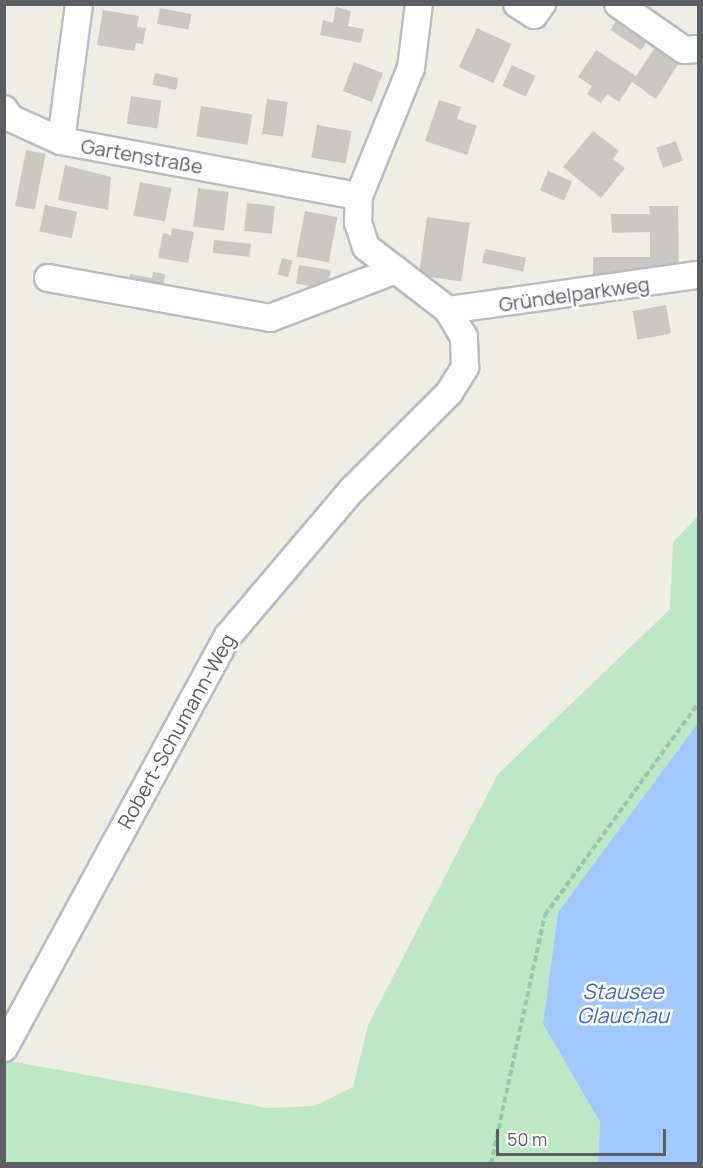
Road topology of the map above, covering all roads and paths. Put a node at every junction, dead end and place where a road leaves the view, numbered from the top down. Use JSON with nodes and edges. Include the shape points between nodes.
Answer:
{"nodes":[{"id":1,"x":79,"y":4,"type":"edge"},
{"id":2,"x":419,"y":4,"type":"edge"},
{"id":3,"x":517,"y":4,"type":"edge"},
{"id":4,"x":542,"y":4,"type":"edge"},
{"id":5,"x":618,"y":4,"type":"edge"},
{"id":6,"x":699,"y":49,"type":"edge"},
{"id":7,"x":4,"y":109,"type":"edge"},
{"id":8,"x":61,"y":141,"type":"junction"},
{"id":9,"x":359,"y":196,"type":"junction"},
{"id":10,"x":396,"y":270,"type":"junction"},
{"id":11,"x":699,"y":275,"type":"edge"},
{"id":12,"x":48,"y":278,"type":"dead end"},
{"id":13,"x":448,"y":310,"type":"junction"},
{"id":14,"x":699,"y":704,"type":"edge"},
{"id":15,"x":4,"y":1048,"type":"edge"},
{"id":16,"x":489,"y":1163,"type":"edge"}],
"edges":[{"from":1,"to":8,"type":"street","name":"Gartenstraße"},
{"from":2,"to":9,"type":"street","via":[[411,68]]},
{"from":3,"to":4,"type":"street","via":[[534,15]]},
{"from":5,"to":6,"type":"street","via":[[684,50]]},
{"from":7,"to":8,"type":"street","via":[[10,118]]},
{"from":8,"to":9,"type":"street","name":"Gartenstraße"},
{"from":9,"to":10,"type":"street","via":[[366,247]]},
{"from":10,"to":12,"type":"street","via":[[270,318]]},
{"from":10,"to":13,"type":"street"},
{"from":11,"to":13,"type":"street","name":"Gründelparkweg"},
{"from":13,"to":15,"type":"street","name":"Robert-Schumann-Weg","via":[[464,337],[465,367],[449,393],[352,490],[228,636]]},
{"from":14,"to":16,"type":"path","via":[[545,915]]}]}
